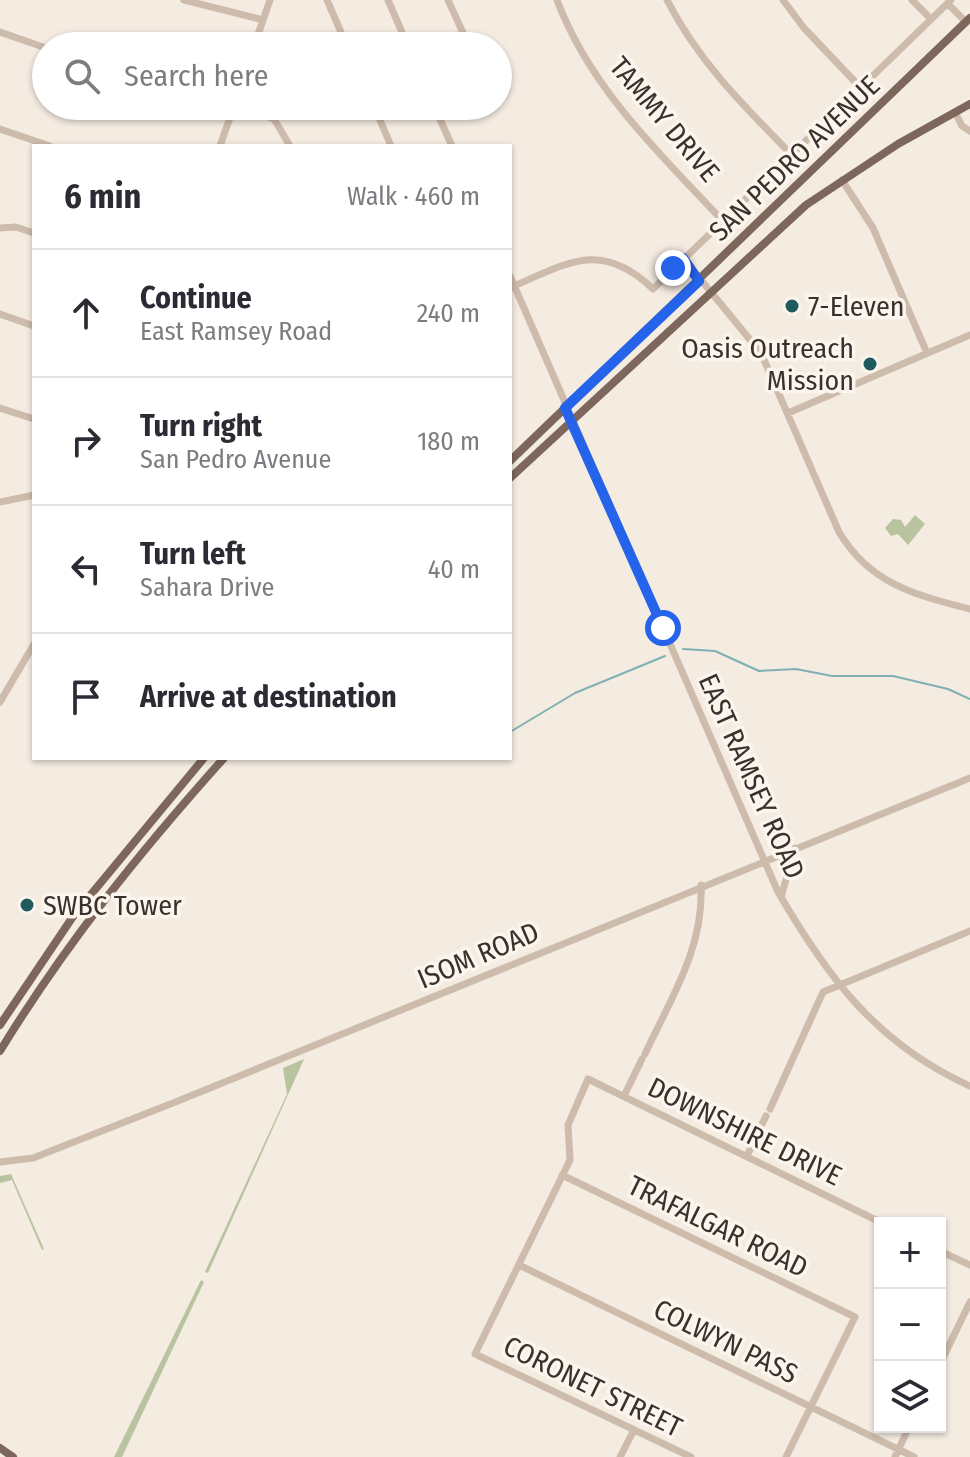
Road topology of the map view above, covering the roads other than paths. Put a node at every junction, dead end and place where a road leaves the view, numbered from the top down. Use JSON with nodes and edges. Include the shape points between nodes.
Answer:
{"nodes":[{"id":1,"x":184,"y":0,"type":"edge"},
{"id":2,"x":270,"y":0,"type":"edge"},
{"id":3,"x":327,"y":0,"type":"edge"},
{"id":4,"x":388,"y":0,"type":"edge"},
{"id":5,"x":448,"y":0,"type":"edge"},
{"id":6,"x":557,"y":0,"type":"edge"},
{"id":7,"x":667,"y":0,"type":"edge"},
{"id":8,"x":783,"y":0,"type":"edge"},
{"id":9,"x":912,"y":0,"type":"edge"},
{"id":10,"x":950,"y":2,"type":"edge"},
{"id":11,"x":931,"y":19,"type":"junction"},
{"id":12,"x":263,"y":20,"type":"junction"},
{"id":13,"x":968,"y":20,"type":"edge"},
{"id":14,"x":0,"y":32,"type":"edge"},
{"id":15,"x":259,"y":32,"type":"edge"},
{"id":16,"x":341,"y":32,"type":"edge"},
{"id":17,"x":402,"y":32,"type":"edge"},
{"id":18,"x":463,"y":32,"type":"edge"},
{"id":19,"x":32,"y":43,"type":"edge"},
{"id":20,"x":860,"y":87,"type":"junction"},
{"id":21,"x":970,"y":104,"type":"edge"},
{"id":22,"x":955,"y":112,"type":"junction"},
{"id":23,"x":230,"y":120,"type":"edge"},
{"id":24,"x":275,"y":120,"type":"edge"},
{"id":25,"x":380,"y":120,"type":"edge"},
{"id":26,"x":440,"y":120,"type":"edge"},
{"id":27,"x":0,"y":129,"type":"edge"},
{"id":28,"x":970,"y":131,"type":"edge"},
{"id":29,"x":44,"y":144,"type":"edge"},
{"id":30,"x":221,"y":144,"type":"edge"},
{"id":31,"x":289,"y":144,"type":"edge"},
{"id":32,"x":390,"y":144,"type":"edge"},
{"id":33,"x":451,"y":144,"type":"edge"},
{"id":34,"x":791,"y":154,"type":"junction"},
{"id":35,"x":842,"y":180,"type":"junction"},
{"id":36,"x":722,"y":220,"type":"junction"},
{"id":37,"x":0,"y":228,"type":"edge"},
{"id":38,"x":32,"y":232,"type":"edge"},
{"id":39,"x":683,"y":258,"type":"junction"},
{"id":40,"x":699,"y":281,"type":"junction"},
{"id":41,"x":512,"y":287,"type":"edge"},
{"id":42,"x":709,"y":291,"type":"junction"},
{"id":43,"x":0,"y":314,"type":"edge"},
{"id":44,"x":32,"y":325,"type":"edge"},
{"id":45,"x":970,"y":335,"type":"edge"},
{"id":46,"x":927,"y":353,"type":"junction"},
{"id":47,"x":0,"y":408,"type":"edge"},
{"id":48,"x":565,"y":408,"type":"junction"},
{"id":49,"x":788,"y":413,"type":"junction"},
{"id":50,"x":32,"y":418,"type":"edge"},
{"id":51,"x":573,"y":423,"type":"junction"},
{"id":52,"x":512,"y":459,"type":"edge"},
{"id":53,"x":512,"y":476,"type":"edge"},
{"id":54,"x":32,"y":495,"type":"edge"},
{"id":55,"x":0,"y":502,"type":"edge"},
{"id":56,"x":970,"y":609,"type":"edge"},
{"id":57,"x":32,"y":647,"type":"edge"},
{"id":58,"x":0,"y":702,"type":"edge"},
{"id":59,"x":202,"y":760,"type":"edge"},
{"id":60,"x":222,"y":760,"type":"edge"},
{"id":61,"x":970,"y":778,"type":"edge"},
{"id":62,"x":795,"y":848,"type":"junction"},
{"id":63,"x":764,"y":860,"type":"junction"},
{"id":64,"x":701,"y":885,"type":"junction"},
{"id":65,"x":781,"y":897,"type":"junction"},
{"id":66,"x":68,"y":923,"type":"junction"},
{"id":67,"x":79,"y":931,"type":"junction"},
{"id":68,"x":970,"y":931,"type":"edge"},
{"id":69,"x":56,"y":941,"type":"junction"},
{"id":70,"x":67,"y":949,"type":"junction"},
{"id":71,"x":836,"y":983,"type":"junction"},
{"id":72,"x":0,"y":1025,"type":"edge"},
{"id":73,"x":0,"y":1051,"type":"edge"},
{"id":74,"x":970,"y":1086,"type":"edge"},
{"id":75,"x":624,"y":1096,"type":"junction"},
{"id":76,"x":747,"y":1156,"type":"junction"},
{"id":77,"x":0,"y":1162,"type":"edge"},
{"id":78,"x":562,"y":1175,"type":"junction"},
{"id":79,"x":874,"y":1219,"type":"edge"},
{"id":80,"x":946,"y":1254,"type":"edge"},
{"id":81,"x":519,"y":1265,"type":"junction"},
{"id":82,"x":970,"y":1265,"type":"edge"},
{"id":83,"x":970,"y":1302,"type":"edge"},
{"id":84,"x":941,"y":1361,"type":"edge"},
{"id":85,"x":811,"y":1406,"type":"junction"},
{"id":86,"x":634,"y":1430,"type":"junction"},
{"id":87,"x":906,"y":1433,"type":"edge"},
{"id":88,"x":0,"y":1448,"type":"edge"},
{"id":89,"x":897,"y":1453,"type":"edge"},
{"id":90,"x":13,"y":1457,"type":"edge"},
{"id":91,"x":620,"y":1457,"type":"edge"},
{"id":92,"x":691,"y":1457,"type":"edge"},
{"id":93,"x":786,"y":1457,"type":"edge"},
{"id":94,"x":914,"y":1457,"type":"edge"}],
"edges":[{"from":1,"to":12,"type":"street"},
{"from":2,"to":12,"type":"street"},
{"from":3,"to":16,"type":"street"},
{"from":4,"to":17,"type":"street"},
{"from":5,"to":18,"type":"street"},
{"from":6,"to":36,"type":"street","name":"TAMMY DRIVE","via":[[612,97]]},
{"from":7,"to":34,"type":"street","via":[[721,82]]},
{"from":8,"to":20,"type":"street"},
{"from":9,"to":11,"type":"street"},
{"from":10,"to":11,"type":"street","name":"SAN PEDRO AVENUE"},
{"from":10,"to":13,"type":"street"},
{"from":11,"to":20,"type":"street","name":"SAN PEDRO AVENUE"},
{"from":12,"to":15,"type":"street"},
{"from":13,"to":40,"type":"main road","name":"SAN PEDRO AVENUE"},
{"from":14,"to":19,"type":"street"},
{"from":20,"to":34,"type":"street","name":"SAN PEDRO AVENUE"},
{"from":21,"to":22,"type":"main road","name":"SAN PEDRO AVENUE"},
{"from":22,"to":28,"type":"street"},
{"from":22,"to":35,"type":"main road","name":"SAN PEDRO AVENUE"},
{"from":23,"to":30,"type":"street"},
{"from":24,"to":31,"type":"street"},
{"from":25,"to":32,"type":"street"},
{"from":26,"to":33,"type":"street"},
{"from":27,"to":29,"type":"street"},
{"from":34,"to":36,"type":"street","name":"SAN PEDRO AVENUE"},
{"from":35,"to":42,"type":"main road","name":"SAN PEDRO AVENUE"},
{"from":35,"to":46,"type":"street","via":[[873,228]]},
{"from":36,"to":39,"type":"street","name":"SAN PEDRO AVENUE"},
{"from":37,"to":38,"type":"street"},
{"from":39,"to":40,"type":"street"},
{"from":39,"to":41,"type":"street","name":"SAN PEDRO AVENUE","via":[[653,289],[624,265],[597,258]]},
{"from":40,"to":42,"type":"street"},
{"from":40,"to":48,"type":"main road","name":"SAN PEDRO AVENUE"},
{"from":41,"to":48,"type":"street","name":"EAST RAMSEY ROAD"},
{"from":42,"to":49,"type":"street","via":[[757,346]]},
{"from":42,"to":51,"type":"main road","name":"SAN PEDRO AVENUE"},
{"from":43,"to":44,"type":"street"},
{"from":45,"to":46,"type":"street"},
{"from":46,"to":49,"type":"street"},
{"from":47,"to":50,"type":"street"},
{"from":48,"to":51,"type":"street","name":"EAST RAMSEY ROAD"},
{"from":48,"to":52,"type":"main road","name":"SAN PEDRO AVENUE"},
{"from":49,"to":56,"type":"street","via":[[854,555],[897,588]]},
{"from":51,"to":53,"type":"main road","name":"SAN PEDRO AVENUE"},
{"from":51,"to":63,"type":"street","name":"EAST RAMSEY ROAD"},
{"from":54,"to":55,"type":"street"},
{"from":57,"to":58,"type":"street"},
{"from":59,"to":66,"type":"main road"},
{"from":60,"to":67,"type":"main road","via":[[132,860]]},
{"from":61,"to":62,"type":"street","name":"ISOM ROAD"},
{"from":62,"to":63,"type":"street","name":"ISOM ROAD"},
{"from":62,"to":65,"type":"street"},
{"from":63,"to":64,"type":"street","name":"ISOM ROAD"},
{"from":63,"to":65,"type":"street","name":"EAST RAMSEY ROAD"},
{"from":64,"to":75,"type":"street","via":[[702,922],[696,943]]},
{"from":64,"to":77,"type":"street","name":"ISOM ROAD","via":[[178,1101],[33,1158]]},
{"from":65,"to":71,"type":"street","name":"EAST RAMSEY ROAD"},
{"from":66,"to":67,"type":"main road"},
{"from":66,"to":69,"type":"main road"},
{"from":67,"to":70,"type":"main road"},
{"from":68,"to":71,"type":"street"},
{"from":69,"to":70,"type":"main road"},
{"from":69,"to":72,"type":"main road"},
{"from":70,"to":73,"type":"main road"},
{"from":71,"to":74,"type":"street","name":"EAST RAMSEY ROAD","via":[[891,1038]]},
{"from":71,"to":76,"type":"street","via":[[823,992]]},
{"from":75,"to":76,"type":"street","name":"DOWNSHIRE DRIVE"},
{"from":75,"to":78,"type":"street","name":"DOWNSHIRE DRIVE","via":[[588,1079],[568,1125],[570,1160]]},
{"from":76,"to":79,"type":"street","name":"DOWNSHIRE DRIVE"},
{"from":78,"to":81,"type":"street"},
{"from":78,"to":85,"type":"street","name":"TRAFALGAR ROAD","via":[[855,1317]]},
{"from":80,"to":82,"type":"street"},
{"from":81,"to":85,"type":"street","name":"COLWYN PASS"},
{"from":81,"to":86,"type":"street","name":"CORONET STREET","via":[[475,1354]]},
{"from":83,"to":84,"type":"street"},
{"from":85,"to":89,"type":"street","name":"COLWYN PASS"},
{"from":85,"to":93,"type":"street"},
{"from":86,"to":91,"type":"street"},
{"from":86,"to":92,"type":"street","name":"CORONET STREET"},
{"from":87,"to":89,"type":"street"},
{"from":88,"to":90,"type":"main road"},
{"from":89,"to":94,"type":"street","name":"COLWYN PASS"}]}
